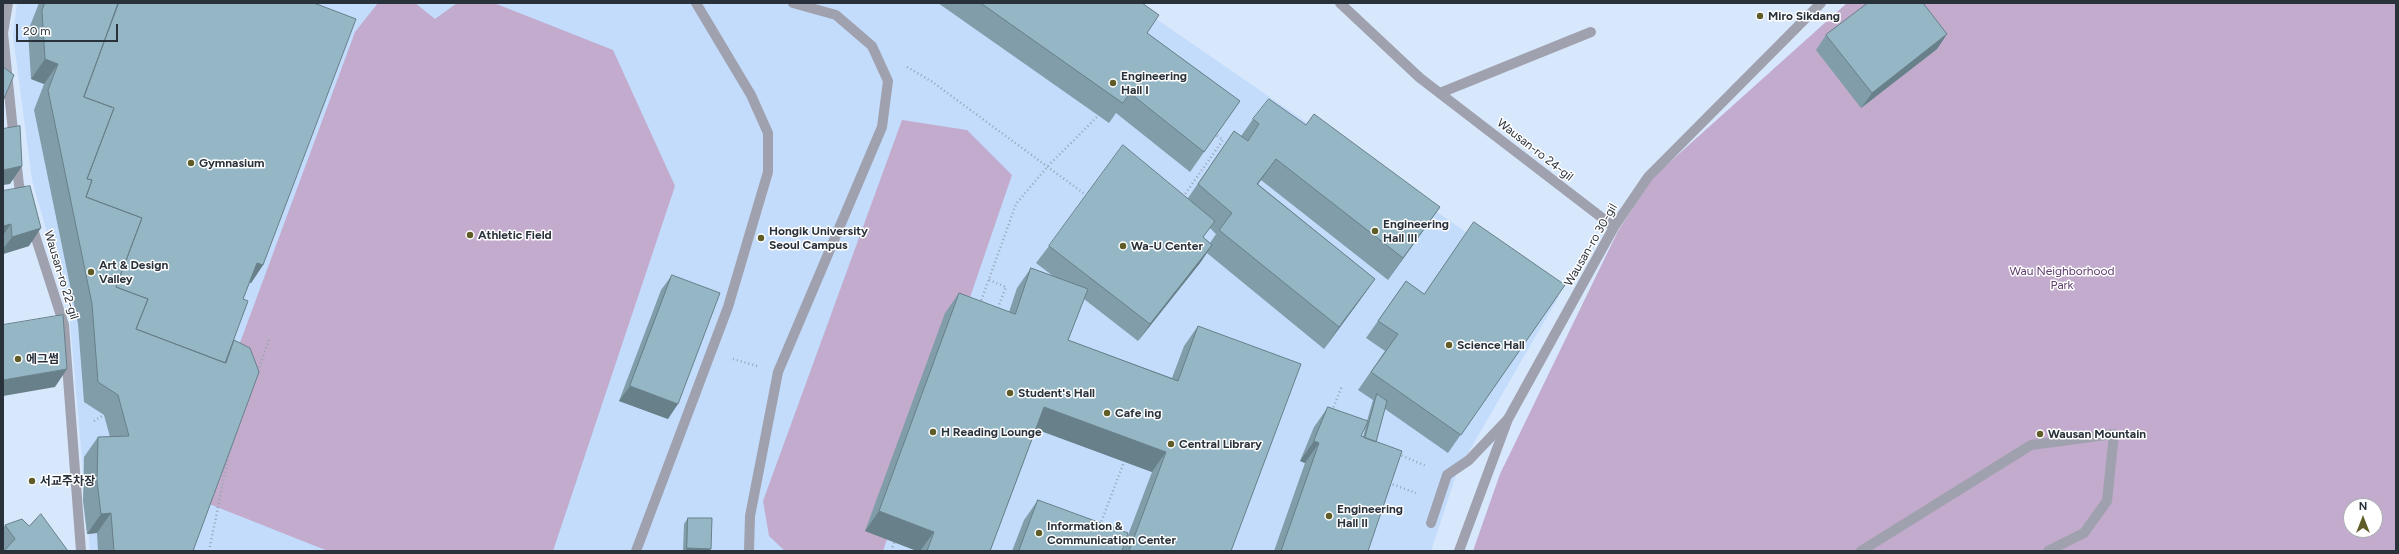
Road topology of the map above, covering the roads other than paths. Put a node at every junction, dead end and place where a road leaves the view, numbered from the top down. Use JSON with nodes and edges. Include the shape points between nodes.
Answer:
{"nodes":[{"id":1,"x":8,"y":3,"type":"edge"},
{"id":2,"x":696,"y":3,"type":"edge"},
{"id":3,"x":794,"y":3,"type":"edge"},
{"id":4,"x":1355,"y":3,"type":"edge"},
{"id":5,"x":1821,"y":3,"type":"edge"},
{"id":6,"x":1342,"y":5,"type":"edge"},
{"id":7,"x":1591,"y":32,"type":"dead end"},
{"id":8,"x":3,"y":33,"type":"edge"},
{"id":9,"x":1440,"y":93,"type":"junction"},
{"id":10,"x":1614,"y":228,"type":"junction"},
{"id":11,"x":1508,"y":419,"type":"junction"},
{"id":12,"x":1431,"y":523,"type":"dead end"},
{"id":13,"x":81,"y":551,"type":"edge"},
{"id":14,"x":636,"y":551,"type":"edge"},
{"id":15,"x":749,"y":551,"type":"edge"},
{"id":16,"x":1459,"y":551,"type":"edge"},
{"id":17,"x":1861,"y":551,"type":"edge"},
{"id":18,"x":2048,"y":551,"type":"edge"}],
"edges":[{"from":1,"to":8,"type":"street","name":"Wausan-ro 22-gil"},
{"from":2,"to":14,"type":"street","via":[[751,95],[768,133],[768,172],[728,307]]},
{"from":3,"to":15,"type":"street","via":[[836,15],[872,46],[888,81],[882,127],[778,372],[750,516]]},
{"from":4,"to":6,"type":"street","name":"Wausan-ro 24-gil"},
{"from":5,"to":10,"type":"street","name":"Wausan-ro 30-gil","via":[[1648,177]]},
{"from":6,"to":9,"type":"street","name":"Wausan-ro 24-gil","via":[[1420,78]]},
{"from":7,"to":9,"type":"street"},
{"from":8,"to":13,"type":"street","name":"Wausan-ro 22-gil","via":[[19,185],[64,325]]},
{"from":9,"to":10,"type":"street","name":"Wausan-ro 24-gil"},
{"from":10,"to":11,"type":"street","name":"Wausan-ro 30-gil"},
{"from":11,"to":12,"type":"street","via":[[1470,460],[1447,475]]},
{"from":11,"to":16,"type":"street","name":"Wausan-ro 30-gil"},
{"from":17,"to":18,"type":"street","via":[[2031,445],[2114,434],[2107,501],[2084,533]]}]}
